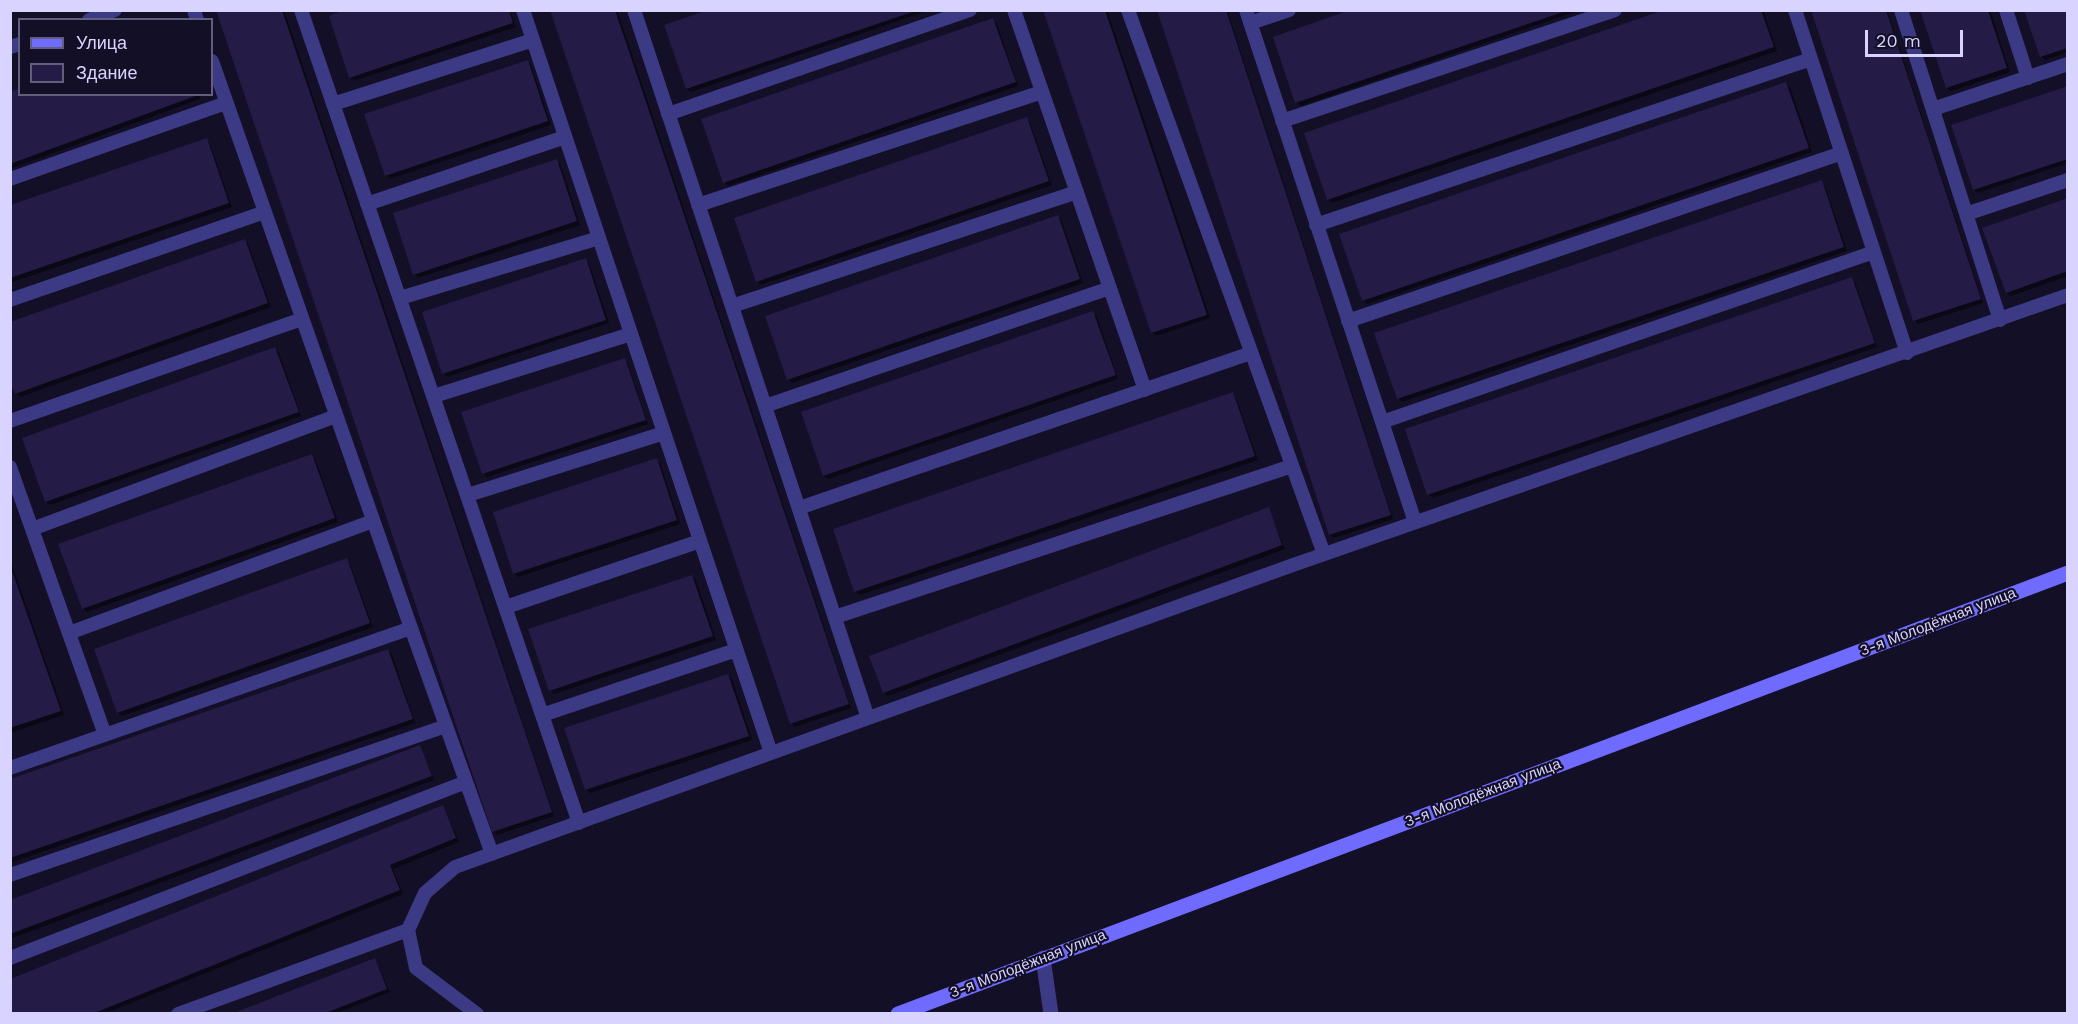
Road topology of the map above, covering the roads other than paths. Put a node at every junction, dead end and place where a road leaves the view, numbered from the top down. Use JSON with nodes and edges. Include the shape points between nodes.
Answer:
{"nodes":[{"id":1,"x":115,"y":10,"type":"edge"},
{"id":2,"x":301,"y":10,"type":"edge"},
{"id":3,"x":523,"y":10,"type":"edge"},
{"id":4,"x":634,"y":10,"type":"edge"},
{"id":5,"x":970,"y":10,"type":"edge"},
{"id":6,"x":1014,"y":10,"type":"edge"},
{"id":7,"x":1128,"y":10,"type":"edge"},
{"id":8,"x":1289,"y":10,"type":"edge"},
{"id":9,"x":1615,"y":10,"type":"edge"},
{"id":10,"x":1795,"y":10,"type":"edge"},
{"id":11,"x":1901,"y":10,"type":"edge"},
{"id":12,"x":2006,"y":10,"type":"edge"},
{"id":13,"x":1248,"y":17,"type":"edge"},
{"id":14,"x":94,"y":18,"type":"edge"},
{"id":15,"x":532,"y":40,"type":"junction"},
{"id":16,"x":1811,"y":59,"type":"junction"},
{"id":17,"x":213,"y":64,"type":"edge"},
{"id":18,"x":2067,"y":64,"type":"edge"},
{"id":19,"x":2028,"y":78,"type":"junction"},
{"id":20,"x":1042,"y":92,"type":"junction"},
{"id":21,"x":226,"y":103,"type":"junction"},
{"id":22,"x":333,"y":104,"type":"junction"},
{"id":23,"x":1933,"y":109,"type":"junction"},
{"id":24,"x":668,"y":114,"type":"junction"},
{"id":25,"x":1282,"y":122,"type":"junction"},
{"id":26,"x":565,"y":137,"type":"junction"},
{"id":27,"x":1842,"y":153,"type":"junction"},
{"id":28,"x":10,"y":179,"type":"edge"},
{"id":29,"x":2067,"y":180,"type":"edge"},
{"id":30,"x":1077,"y":192,"type":"junction"},
{"id":31,"x":367,"y":204,"type":"junction"},
{"id":32,"x":698,"y":205,"type":"junction"},
{"id":33,"x":265,"y":212,"type":"junction"},
{"id":34,"x":1966,"y":214,"type":"junction"},
{"id":35,"x":1316,"y":225,"type":"junction"},
{"id":36,"x":599,"y":238,"type":"junction"},
{"id":37,"x":1874,"y":252,"type":"junction"},
{"id":38,"x":1110,"y":288,"type":"junction"},
{"id":39,"x":2067,"y":296,"type":"edge"},
{"id":40,"x":400,"y":298,"type":"junction"},
{"id":41,"x":10,"y":300,"type":"edge"},
{"id":42,"x":732,"y":306,"type":"junction"},
{"id":43,"x":302,"y":319,"type":"junction"},
{"id":44,"x":2000,"y":320,"type":"junction"},
{"id":45,"x":1348,"y":321,"type":"junction"},
{"id":46,"x":631,"y":334,"type":"junction"},
{"id":47,"x":1251,"y":353,"type":"junction"},
{"id":48,"x":1907,"y":353,"type":"junction"},
{"id":49,"x":1145,"y":390,"type":"junction"},
{"id":50,"x":434,"y":396,"type":"junction"},
{"id":51,"x":765,"y":406,"type":"junction"},
{"id":52,"x":336,"y":416,"type":"junction"},
{"id":53,"x":10,"y":421,"type":"edge"},
{"id":54,"x":1382,"y":422,"type":"junction"},
{"id":55,"x":664,"y":433,"type":"junction"},
{"id":56,"x":1292,"y":465,"type":"junction"},
{"id":57,"x":10,"y":467,"type":"edge"},
{"id":58,"x":468,"y":495,"type":"junction"},
{"id":59,"x":799,"y":508,"type":"junction"},
{"id":60,"x":373,"y":521,"type":"junction"},
{"id":61,"x":1415,"y":522,"type":"junction"},
{"id":62,"x":32,"y":529,"type":"junction"},
{"id":63,"x":700,"y":541,"type":"junction"},
{"id":64,"x":1323,"y":555,"type":"junction"},
{"id":65,"x":2067,"y":573,"type":"edge"},
{"id":66,"x":506,"y":607,"type":"junction"},
{"id":67,"x":834,"y":617,"type":"junction"},
{"id":68,"x":411,"y":628,"type":"junction"},
{"id":69,"x":69,"y":633,"type":"junction"},
{"id":70,"x":736,"y":650,"type":"junction"},
{"id":71,"x":542,"y":715,"type":"junction"},
{"id":72,"x":868,"y":718,"type":"junction"},
{"id":73,"x":446,"y":726,"type":"junction"},
{"id":74,"x":105,"y":735,"type":"junction"},
{"id":75,"x":771,"y":753,"type":"junction"},
{"id":76,"x":10,"y":768,"type":"edge"},
{"id":77,"x":466,"y":782,"type":"junction"},
{"id":78,"x":579,"y":823,"type":"junction"},
{"id":79,"x":492,"y":854,"type":"junction"},
{"id":80,"x":10,"y":875,"type":"edge"},
{"id":81,"x":408,"y":930,"type":"junction"},
{"id":82,"x":10,"y":958,"type":"edge"},
{"id":83,"x":1043,"y":958,"type":"junction"},
{"id":84,"x":178,"y":1014,"type":"edge"},
{"id":85,"x":477,"y":1014,"type":"edge"},
{"id":86,"x":898,"y":1014,"type":"edge"},
{"id":87,"x":1051,"y":1014,"type":"edge"}],
"edges":[{"from":1,"to":14,"type":"lane"},
{"from":2,"to":22,"type":"lane"},
{"from":3,"to":15,"type":"lane"},
{"from":4,"to":24,"type":"lane"},
{"from":5,"to":24,"type":"lane"},
{"from":6,"to":20,"type":"lane"},
{"from":7,"to":47,"type":"lane"},
{"from":8,"to":13,"type":"lane"},
{"from":9,"to":25,"type":"lane"},
{"from":10,"to":16,"type":"lane"},
{"from":11,"to":23,"type":"lane"},
{"from":12,"to":19,"type":"lane"},
{"from":13,"to":25,"type":"lane"},
{"from":15,"to":22,"type":"lane"},
{"from":15,"to":26,"type":"lane"},
{"from":16,"to":27,"type":"lane"},
{"from":16,"to":35,"type":"lane"},
{"from":17,"to":21,"type":"lane"},
{"from":18,"to":19,"type":"lane"},
{"from":19,"to":23,"type":"lane"},
{"from":20,"to":30,"type":"lane"},
{"from":20,"to":32,"type":"lane"},
{"from":21,"to":28,"type":"lane"},
{"from":21,"to":33,"type":"lane"},
{"from":22,"to":31,"type":"lane"},
{"from":23,"to":34,"type":"lane"},
{"from":24,"to":32,"type":"lane"},
{"from":25,"to":35,"type":"lane"},
{"from":26,"to":31,"type":"lane"},
{"from":26,"to":36,"type":"lane"},
{"from":27,"to":37,"type":"lane"},
{"from":27,"to":45,"type":"lane"},
{"from":29,"to":34,"type":"lane"},
{"from":30,"to":38,"type":"lane"},
{"from":30,"to":42,"type":"lane"},
{"from":31,"to":40,"type":"lane"},
{"from":32,"to":42,"type":"lane"},
{"from":33,"to":41,"type":"lane"},
{"from":33,"to":43,"type":"lane"},
{"from":34,"to":44,"type":"lane"},
{"from":35,"to":45,"type":"lane"},
{"from":36,"to":40,"type":"lane"},
{"from":36,"to":46,"type":"lane"},
{"from":37,"to":48,"type":"lane"},
{"from":37,"to":54,"type":"lane"},
{"from":38,"to":49,"type":"lane"},
{"from":38,"to":51,"type":"lane"},
{"from":39,"to":44,"type":"lane"},
{"from":40,"to":50,"type":"lane"},
{"from":42,"to":51,"type":"lane"},
{"from":43,"to":52,"type":"lane"},
{"from":43,"to":53,"type":"lane"},
{"from":44,"to":48,"type":"lane"},
{"from":45,"to":54,"type":"lane"},
{"from":46,"to":50,"type":"lane"},
{"from":46,"to":55,"type":"lane"},
{"from":47,"to":49,"type":"lane"},
{"from":47,"to":56,"type":"lane"},
{"from":48,"to":61,"type":"lane"},
{"from":49,"to":59,"type":"lane"},
{"from":50,"to":58,"type":"lane"},
{"from":51,"to":59,"type":"lane"},
{"from":52,"to":60,"type":"lane"},
{"from":52,"to":62,"type":"lane"},
{"from":54,"to":61,"type":"lane"},
{"from":55,"to":58,"type":"lane"},
{"from":55,"to":63,"type":"lane"},
{"from":56,"to":64,"type":"lane"},
{"from":56,"to":67,"type":"lane"},
{"from":57,"to":62,"type":"lane"},
{"from":58,"to":66,"type":"lane"},
{"from":59,"to":67,"type":"lane"},
{"from":60,"to":68,"type":"lane"},
{"from":60,"to":69,"type":"lane"},
{"from":61,"to":64,"type":"lane"},
{"from":62,"to":69,"type":"lane"},
{"from":63,"to":66,"type":"lane"},
{"from":63,"to":70,"type":"lane"},
{"from":64,"to":72,"type":"lane"},
{"from":65,"to":83,"type":"main road","name":"3-я Молодёжная улица"},
{"from":66,"to":71,"type":"lane"},
{"from":67,"to":72,"type":"lane"},
{"from":68,"to":73,"type":"lane"},
{"from":68,"to":74,"type":"lane"},
{"from":69,"to":74,"type":"lane"},
{"from":70,"to":71,"type":"lane"},
{"from":70,"to":75,"type":"lane"},
{"from":71,"to":78,"type":"lane"},
{"from":72,"to":75,"type":"lane"},
{"from":73,"to":77,"type":"lane"},
{"from":73,"to":80,"type":"lane"},
{"from":74,"to":76,"type":"lane"},
{"from":75,"to":78,"type":"lane"},
{"from":77,"to":79,"type":"lane"},
{"from":77,"to":82,"type":"lane"},
{"from":78,"to":79,"type":"lane"},
{"from":79,"to":81,"type":"lane","via":[[455,867],[424,893]]},
{"from":81,"to":84,"type":"lane"},
{"from":81,"to":85,"type":"lane","via":[[416,968]]},
{"from":83,"to":86,"type":"main road","name":"3-я Молодёжная улица"},
{"from":83,"to":87,"type":"street"}]}
